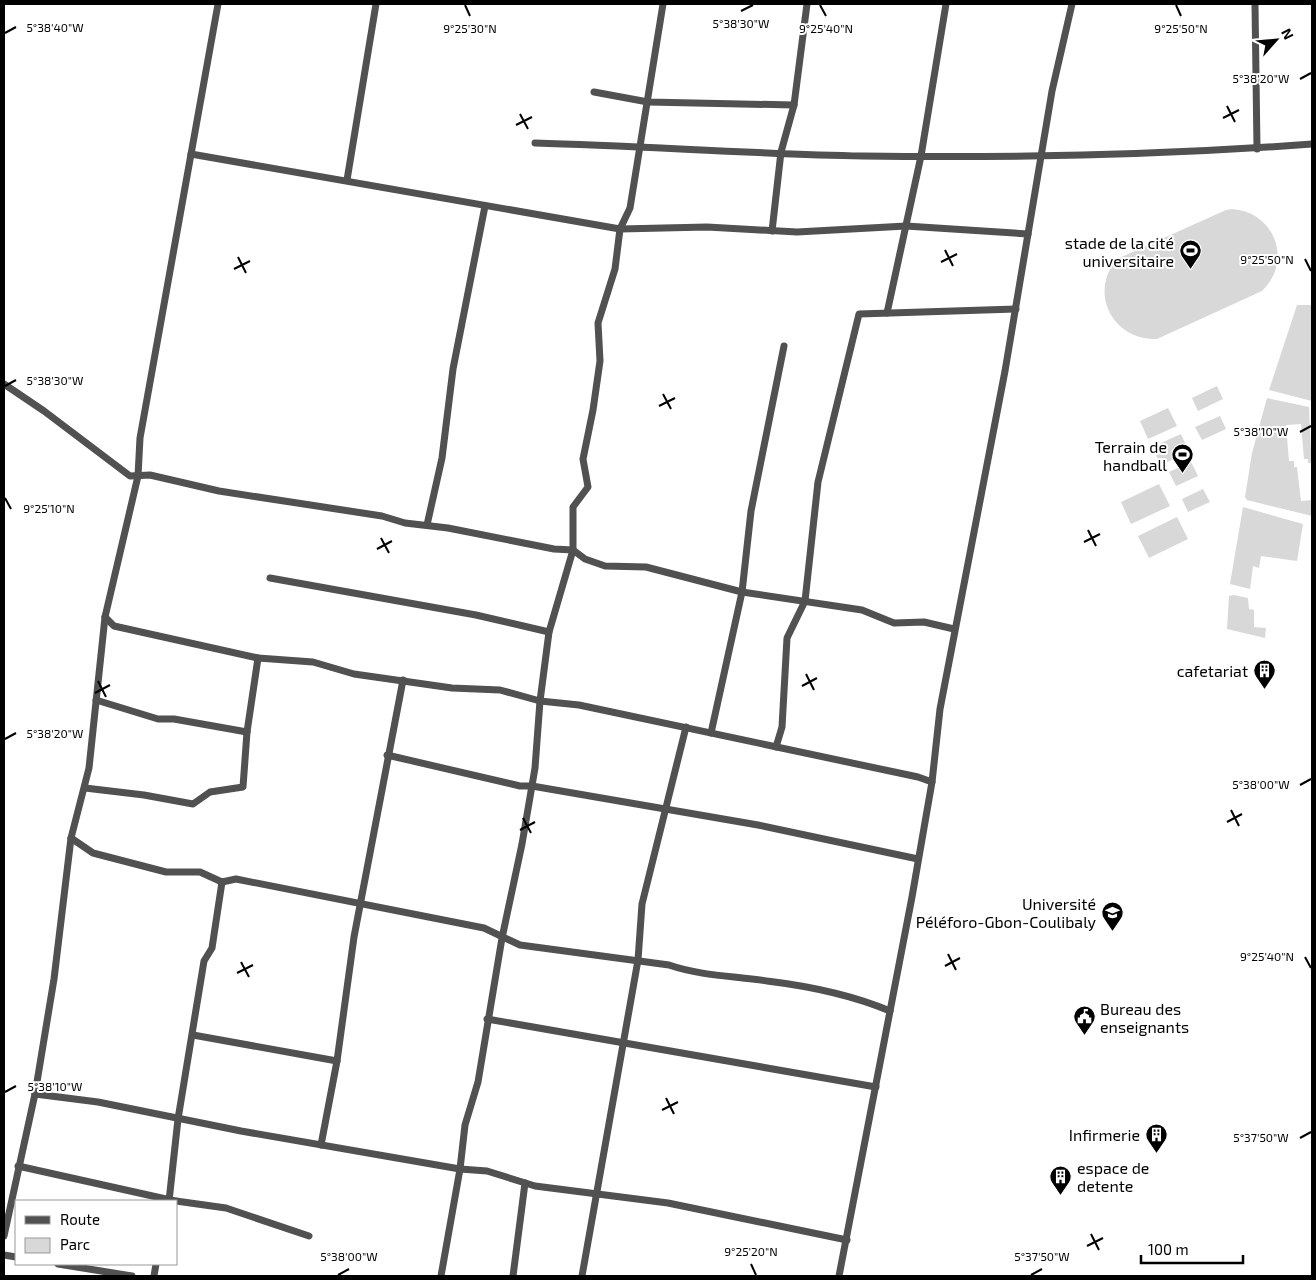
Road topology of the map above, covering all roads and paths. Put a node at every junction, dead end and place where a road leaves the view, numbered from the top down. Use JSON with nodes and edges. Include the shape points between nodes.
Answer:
{"nodes":[{"id":1,"x":218,"y":4,"type":"edge"},
{"id":2,"x":376,"y":4,"type":"edge"},
{"id":3,"x":663,"y":4,"type":"edge"},
{"id":4,"x":806,"y":4,"type":"edge"},
{"id":5,"x":946,"y":4,"type":"edge"},
{"id":6,"x":1072,"y":4,"type":"edge"},
{"id":7,"x":1255,"y":4,"type":"edge"},
{"id":8,"x":594,"y":92,"type":"dead end"},
{"id":9,"x":648,"y":102,"type":"junction"},
{"id":10,"x":794,"y":105,"type":"junction"},
{"id":11,"x":535,"y":143,"type":"dead end"},
{"id":12,"x":1312,"y":144,"type":"edge"},
{"id":13,"x":642,"y":146,"type":"junction"},
{"id":14,"x":1257,"y":148,"type":"junction"},
{"id":15,"x":781,"y":152,"type":"junction"},
{"id":16,"x":192,"y":154,"type":"junction"},
{"id":17,"x":921,"y":156,"type":"junction"},
{"id":18,"x":1042,"y":157,"type":"junction"},
{"id":19,"x":347,"y":180,"type":"junction"},
{"id":20,"x":484,"y":206,"type":"junction"},
{"id":21,"x":906,"y":226,"type":"junction"},
{"id":22,"x":620,"y":229,"type":"junction"},
{"id":23,"x":772,"y":231,"type":"junction"},
{"id":24,"x":1028,"y":234,"type":"junction"},
{"id":25,"x":1016,"y":309,"type":"junction"},
{"id":26,"x":887,"y":313,"type":"junction"},
{"id":27,"x":784,"y":346,"type":"dead end"},
{"id":28,"x":4,"y":384,"type":"edge"},
{"id":29,"x":138,"y":476,"type":"junction"},
{"id":30,"x":427,"y":525,"type":"junction"},
{"id":31,"x":573,"y":550,"type":"junction"},
{"id":32,"x":270,"y":578,"type":"dead end"},
{"id":33,"x":742,"y":592,"type":"junction"},
{"id":34,"x":806,"y":601,"type":"junction"},
{"id":35,"x":105,"y":617,"type":"junction"},
{"id":36,"x":954,"y":629,"type":"junction"},
{"id":37,"x":549,"y":632,"type":"junction"},
{"id":38,"x":258,"y":658,"type":"junction"},
{"id":39,"x":402,"y":680,"type":"junction"},
{"id":40,"x":96,"y":700,"type":"junction"},
{"id":41,"x":540,"y":701,"type":"junction"},
{"id":42,"x":686,"y":727,"type":"junction"},
{"id":43,"x":247,"y":732,"type":"junction"},
{"id":44,"x":711,"y":733,"type":"junction"},
{"id":45,"x":776,"y":747,"type":"junction"},
{"id":46,"x":387,"y":755,"type":"junction"},
{"id":47,"x":932,"y":782,"type":"junction"},
{"id":48,"x":532,"y":786,"type":"junction"},
{"id":49,"x":84,"y":788,"type":"junction"},
{"id":50,"x":665,"y":809,"type":"junction"},
{"id":51,"x":71,"y":838,"type":"junction"},
{"id":52,"x":918,"y":859,"type":"junction"},
{"id":53,"x":222,"y":882,"type":"junction"},
{"id":54,"x":361,"y":904,"type":"junction"},
{"id":55,"x":502,"y":938,"type":"junction"},
{"id":56,"x":638,"y":960,"type":"junction"},
{"id":57,"x":890,"y":1011,"type":"junction"},
{"id":58,"x":487,"y":1019,"type":"junction"},
{"id":59,"x":193,"y":1035,"type":"junction"},
{"id":60,"x":625,"y":1044,"type":"junction"},
{"id":61,"x":337,"y":1061,"type":"junction"},
{"id":62,"x":876,"y":1087,"type":"junction"},
{"id":63,"x":35,"y":1094,"type":"junction"},
{"id":64,"x":178,"y":1119,"type":"junction"},
{"id":65,"x":321,"y":1144,"type":"junction"},
{"id":66,"x":18,"y":1166,"type":"junction"},
{"id":67,"x":460,"y":1168,"type":"junction"},
{"id":68,"x":525,"y":1183,"type":"junction"},
{"id":69,"x":598,"y":1194,"type":"junction"},
{"id":70,"x":168,"y":1200,"type":"edge"},
{"id":71,"x":172,"y":1200,"type":"edge"},
{"id":72,"x":178,"y":1202,"type":"edge"},
{"id":73,"x":4,"y":1236,"type":"edge"},
{"id":74,"x":309,"y":1236,"type":"dead end"},
{"id":75,"x":846,"y":1240,"type":"junction"},
{"id":76,"x":64,"y":1265,"type":"edge"},
{"id":77,"x":132,"y":1276,"type":"edge"},
{"id":78,"x":442,"y":1276,"type":"edge"},
{"id":79,"x":513,"y":1276,"type":"edge"},
{"id":80,"x":582,"y":1276,"type":"edge"},
{"id":81,"x":839,"y":1276,"type":"edge"}],
"edges":[{"from":1,"to":16,"type":"street"},
{"from":2,"to":19,"type":"street"},
{"from":3,"to":9,"type":"street"},
{"from":4,"to":10,"type":"street"},
{"from":5,"to":17,"type":"street"},
{"from":6,"to":18,"type":"street","via":[[1052,91]]},
{"from":7,"to":14,"type":"street"},
{"from":8,"to":9,"type":"street"},
{"from":9,"to":10,"type":"street"},
{"from":9,"to":13,"type":"street"},
{"from":10,"to":15,"type":"street"},
{"from":11,"to":13,"type":"street"},
{"from":12,"to":14,"type":"street"},
{"from":13,"to":15,"type":"street"},
{"from":13,"to":22,"type":"street","via":[[630,208]]},
{"from":14,"to":18,"type":"street"},
{"from":15,"to":17,"type":"street"},
{"from":15,"to":23,"type":"street"},
{"from":16,"to":19,"type":"street"},
{"from":16,"to":29,"type":"street","via":[[140,438]]},
{"from":17,"to":18,"type":"street"},
{"from":17,"to":21,"type":"street"},
{"from":18,"to":24,"type":"street"},
{"from":19,"to":20,"type":"street"},
{"from":20,"to":22,"type":"street"},
{"from":20,"to":30,"type":"street","via":[[453,369],[442,458]]},
{"from":21,"to":23,"type":"street"},
{"from":21,"to":24,"type":"street"},
{"from":21,"to":26,"type":"street"},
{"from":22,"to":23,"type":"street","via":[[707,227]]},
{"from":22,"to":31,"type":"street","via":[[615,269],[598,323],[600,361],[583,459],[588,487],[573,506]]},
{"from":24,"to":25,"type":"street"},
{"from":25,"to":26,"type":"street"},
{"from":25,"to":36,"type":"street"},
{"from":26,"to":34,"type":"street","via":[[860,314],[818,482]]},
{"from":27,"to":33,"type":"street","via":[[751,511]]},
{"from":28,"to":29,"type":"street","via":[[130,476]]},
{"from":29,"to":30,"type":"street","via":[[150,475],[219,491]]},
{"from":29,"to":35,"type":"street"},
{"from":30,"to":31,"type":"street"},
{"from":31,"to":33,"type":"street","via":[[604,566],[646,567]]},
{"from":31,"to":37,"type":"street"},
{"from":32,"to":37,"type":"street","via":[[476,615]]},
{"from":33,"to":34,"type":"street"},
{"from":33,"to":44,"type":"street"},
{"from":34,"to":36,"type":"street","via":[[862,610],[894,623],[924,622]]},
{"from":34,"to":45,"type":"street","via":[[787,638],[782,727]]},
{"from":35,"to":38,"type":"street","via":[[114,626]]},
{"from":35,"to":40,"type":"street"},
{"from":36,"to":47,"type":"street"},
{"from":37,"to":41,"type":"street"},
{"from":38,"to":39,"type":"street","via":[[313,662],[354,674]]},
{"from":38,"to":43,"type":"street"},
{"from":39,"to":41,"type":"street","via":[[452,688],[500,690]]},
{"from":39,"to":46,"type":"street"},
{"from":40,"to":43,"type":"street","via":[[158,719]]},
{"from":40,"to":49,"type":"street"},
{"from":41,"to":42,"type":"street","via":[[579,705]]},
{"from":41,"to":48,"type":"street"},
{"from":42,"to":44,"type":"street"},
{"from":42,"to":50,"type":"street"},
{"from":43,"to":49,"type":"street","via":[[243,787],[210,792],[193,804]]},
{"from":44,"to":45,"type":"street"},
{"from":45,"to":47,"type":"street"},
{"from":46,"to":48,"type":"street","via":[[520,786]]},
{"from":46,"to":54,"type":"street"},
{"from":47,"to":52,"type":"street"},
{"from":48,"to":50,"type":"street"},
{"from":48,"to":55,"type":"street"},
{"from":49,"to":51,"type":"street"},
{"from":50,"to":52,"type":"street"},
{"from":50,"to":56,"type":"street","via":[[642,904]]},
{"from":51,"to":53,"type":"street","via":[[93,852],[166,872],[200,872]]},
{"from":51,"to":63,"type":"street","via":[[54,979]]},
{"from":52,"to":57,"type":"street"},
{"from":53,"to":54,"type":"street","via":[[236,880]]},
{"from":53,"to":59,"type":"street","via":[[212,948],[204,962]]},
{"from":54,"to":55,"type":"street","via":[[484,928]]},
{"from":54,"to":61,"type":"street"},
{"from":55,"to":56,"type":"street","via":[[520,945]]},
{"from":55,"to":58,"type":"street"},
{"from":56,"to":57,"type":"street","via":[[669,964],[690,972],[769,981],[867,1001]]},
{"from":56,"to":60,"type":"street"},
{"from":57,"to":62,"type":"street"},
{"from":58,"to":60,"type":"street"},
{"from":58,"to":67,"type":"street","via":[[478,1082],[465,1125]]},
{"from":59,"to":61,"type":"street"},
{"from":59,"to":64,"type":"street"},
{"from":60,"to":62,"type":"street"},
{"from":60,"to":69,"type":"street"},
{"from":61,"to":65,"type":"street"},
{"from":62,"to":75,"type":"street"},
{"from":63,"to":64,"type":"street","via":[[98,1102]]},
{"from":63,"to":66,"type":"street"},
{"from":64,"to":65,"type":"street"},
{"from":64,"to":71,"type":"street"},
{"from":65,"to":67,"type":"street"},
{"from":66,"to":70,"type":"street"},
{"from":66,"to":73,"type":"street"},
{"from":67,"to":68,"type":"street","via":[[487,1171]]},
{"from":67,"to":78,"type":"street"},
{"from":68,"to":69,"type":"street"},
{"from":68,"to":79,"type":"street"},
{"from":69,"to":75,"type":"street","via":[[668,1203]]},
{"from":69,"to":80,"type":"street"},
{"from":72,"to":74,"type":"street","via":[[226,1208]]},
{"from":75,"to":81,"type":"street"},
{"from":76,"to":77,"type":"street"}]}
